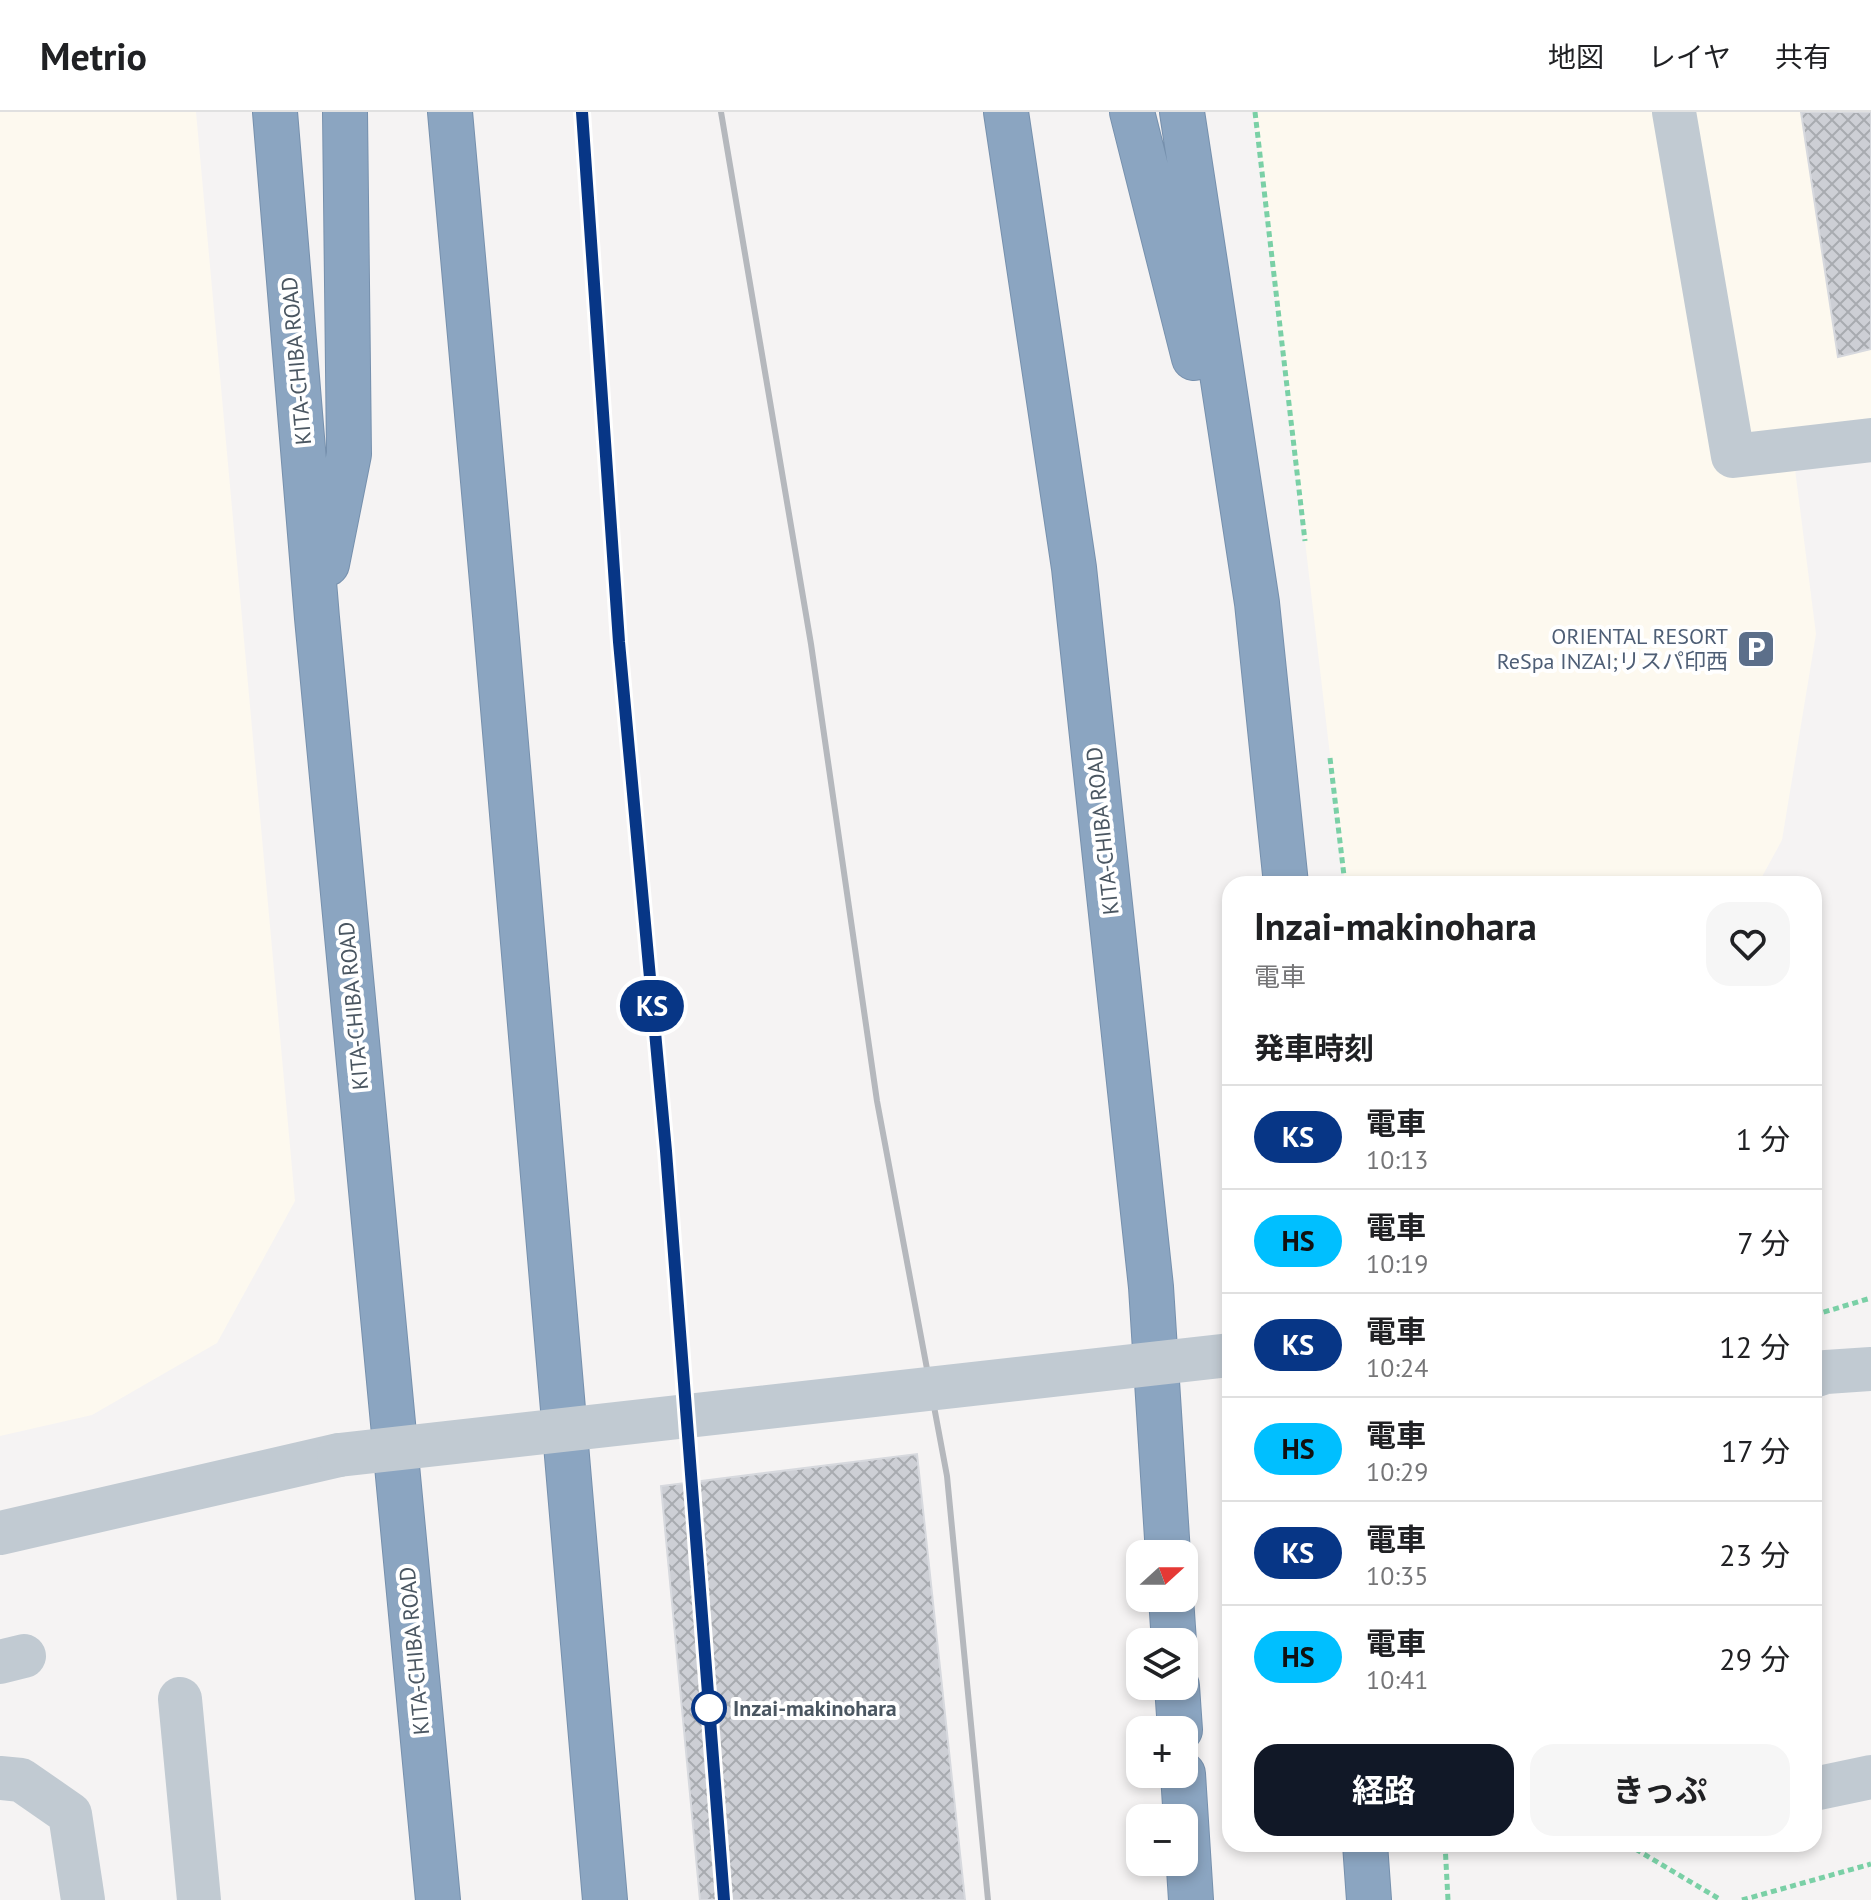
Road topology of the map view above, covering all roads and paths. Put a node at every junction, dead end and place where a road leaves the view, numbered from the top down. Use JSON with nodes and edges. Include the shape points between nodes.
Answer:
{"nodes":[{"id":1,"x":275,"y":112,"type":"edge"},
{"id":2,"x":345,"y":112,"type":"edge"},
{"id":3,"x":450,"y":112,"type":"edge"},
{"id":4,"x":1006,"y":112,"type":"edge"},
{"id":5,"x":1132,"y":112,"type":"edge"},
{"id":6,"x":1182,"y":112,"type":"edge"},
{"id":7,"x":1255,"y":112,"type":"edge"},
{"id":8,"x":1674,"y":112,"type":"edge"},
{"id":9,"x":1871,"y":440,"type":"edge"},
{"id":10,"x":1307,"y":553,"type":"dead end"},
{"id":11,"x":1257,"y":603,"type":"junction"},
{"id":12,"x":317,"y":618,"type":"junction"},
{"id":13,"x":1329,"y":742,"type":"dead end"},
{"id":14,"x":1285,"y":876,"type":"edge"},
{"id":15,"x":1344,"y":876,"type":"edge"},
{"id":16,"x":1871,"y":1298,"type":"edge"},
{"id":17,"x":1822,"y":1313,"type":"edge"},
{"id":18,"x":1222,"y":1356,"type":"edge"},
{"id":19,"x":1871,"y":1369,"type":"edge"},
{"id":20,"x":1822,"y":1373,"type":"edge"},
{"id":21,"x":0,"y":1533,"type":"edge"},
{"id":22,"x":1167,"y":1540,"type":"edge"},
{"id":23,"x":180,"y":1699,"type":"dead end"},
{"id":24,"x":1871,"y":1777,"type":"edge"},
{"id":25,"x":0,"y":1778,"type":"edge"},
{"id":26,"x":1822,"y":1787,"type":"edge"},
{"id":27,"x":1184,"y":1788,"type":"edge"},
{"id":28,"x":1366,"y":1852,"type":"edge"},
{"id":29,"x":1445,"y":1852,"type":"edge"},
{"id":30,"x":1640,"y":1852,"type":"edge"},
{"id":31,"x":1871,"y":1864,"type":"edge"},
{"id":32,"x":83,"y":1900,"type":"edge"},
{"id":33,"x":199,"y":1900,"type":"edge"},
{"id":34,"x":438,"y":1900,"type":"edge"},
{"id":35,"x":605,"y":1900,"type":"edge"},
{"id":36,"x":1191,"y":1900,"type":"edge"},
{"id":37,"x":1369,"y":1900,"type":"edge"},
{"id":38,"x":1448,"y":1900,"type":"edge"},
{"id":39,"x":1721,"y":1900,"type":"edge"},
{"id":40,"x":1742,"y":1900,"type":"edge"}],
"edges":[{"from":1,"to":12,"type":"highway","name":"KITA-CHIBA ROAD"},
{"from":2,"to":12,"type":"highway","via":[[349,454]]},
{"from":3,"to":35,"type":"highway"},
{"from":4,"to":22,"type":"highway","name":"KITA-CHIBA ROAD","via":[[1076,584],[1151,1287]]},
{"from":5,"to":11,"type":"highway"},
{"from":6,"to":11,"type":"highway"},
{"from":7,"to":10,"type":"path"},
{"from":8,"to":9,"type":"street","via":[[1733,456]]},
{"from":11,"to":14,"type":"highway"},
{"from":12,"to":34,"type":"highway","name":"KITA-CHIBA ROAD"},
{"from":13,"to":15,"type":"path"},
{"from":16,"to":17,"type":"path"},
{"from":18,"to":21,"type":"street","bridge":true,"via":[[339,1455]]},
{"from":19,"to":20,"type":"street"},
{"from":23,"to":33,"type":"street"},
{"from":24,"to":26,"type":"street"},
{"from":25,"to":32,"type":"street","via":[[21,1780],[70,1814]]},
{"from":27,"to":36,"type":"highway"},
{"from":28,"to":37,"type":"highway"},
{"from":29,"to":38,"type":"path"},
{"from":30,"to":39,"type":"path"},
{"from":31,"to":40,"type":"path"}]}
